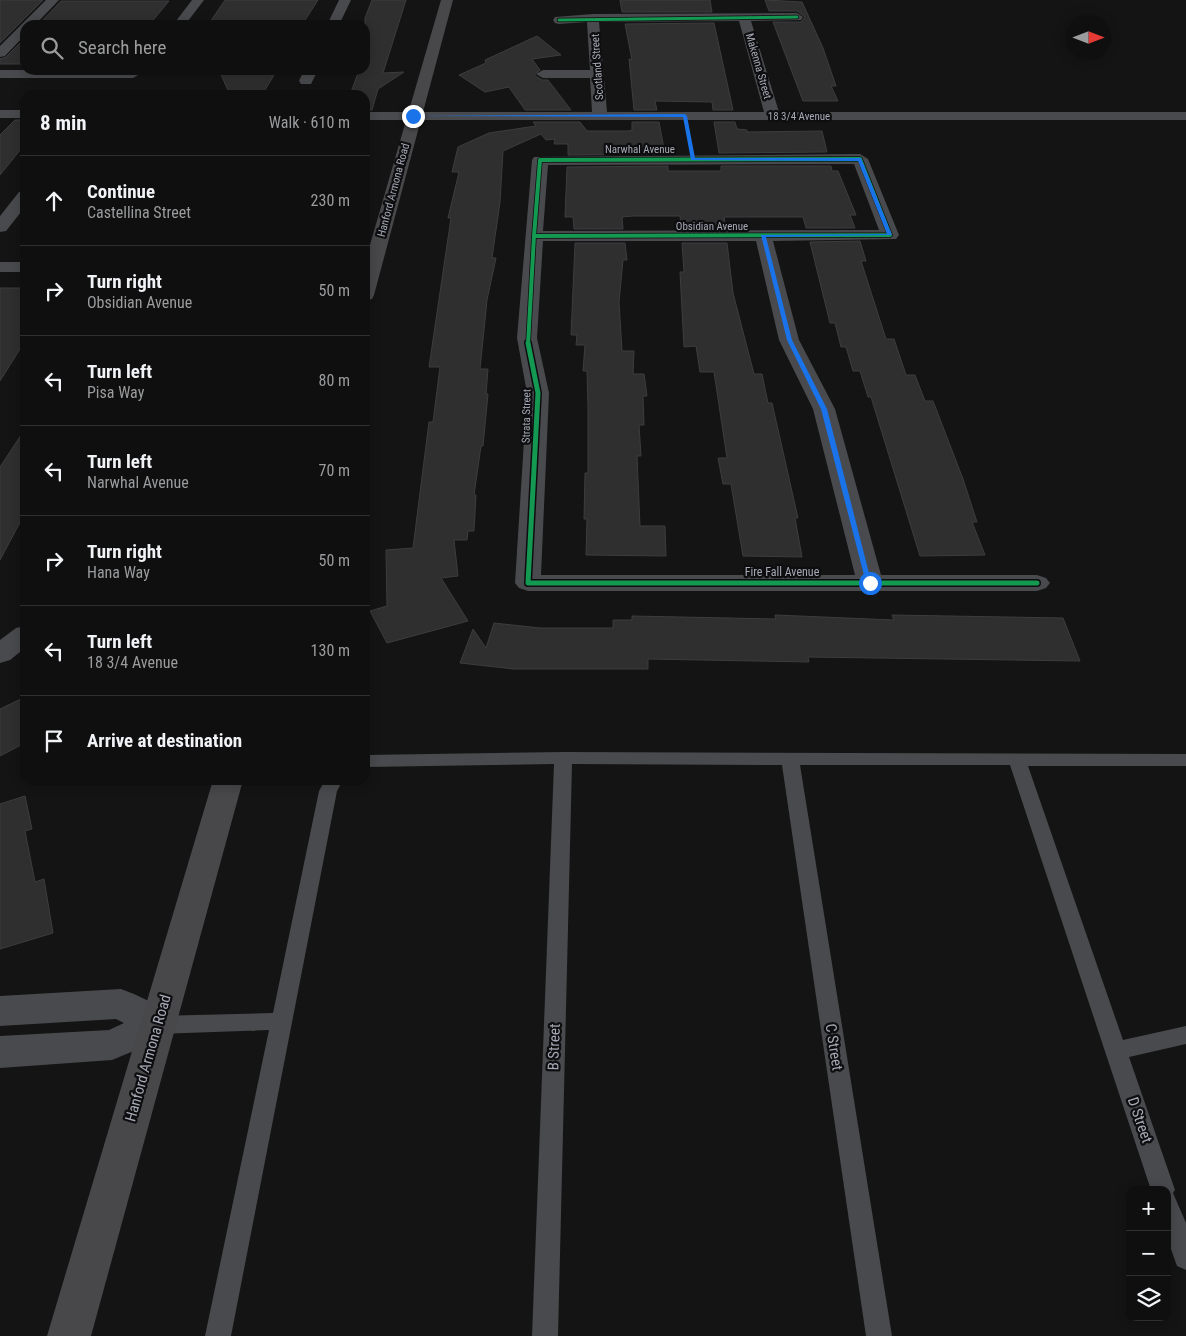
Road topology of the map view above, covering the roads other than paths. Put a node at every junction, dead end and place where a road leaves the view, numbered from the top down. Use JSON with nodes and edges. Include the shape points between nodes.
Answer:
{"nodes":[{"id":1,"x":54,"y":0,"type":"edge"},
{"id":2,"x":198,"y":0,"type":"edge"},
{"id":3,"x":345,"y":0,"type":"edge"},
{"id":4,"x":447,"y":0,"type":"edge"},
{"id":5,"x":744,"y":17,"type":"junction"},
{"id":6,"x":797,"y":17,"type":"dead end"},
{"id":7,"x":594,"y":18,"type":"junction"},
{"id":8,"x":33,"y":20,"type":"edge"},
{"id":9,"x":183,"y":20,"type":"edge"},
{"id":10,"x":335,"y":20,"type":"edge"},
{"id":11,"x":559,"y":20,"type":"dead end"},
{"id":12,"x":20,"y":33,"type":"edge"},
{"id":13,"x":0,"y":53,"type":"edge"},
{"id":14,"x":0,"y":74,"type":"edge"},
{"id":15,"x":20,"y":74,"type":"edge"},
{"id":16,"x":543,"y":74,"type":"dead end"},
{"id":17,"x":597,"y":74,"type":"junction"},
{"id":18,"x":131,"y":75,"type":"edge"},
{"id":19,"x":112,"y":89,"type":"dead end"},
{"id":20,"x":0,"y":114,"type":"edge"},
{"id":21,"x":20,"y":114,"type":"edge"},
{"id":22,"x":370,"y":116,"type":"edge"},
{"id":23,"x":413,"y":116,"type":"junction"},
{"id":24,"x":600,"y":116,"type":"junction"},
{"id":25,"x":685,"y":116,"type":"junction"},
{"id":26,"x":774,"y":116,"type":"junction"},
{"id":27,"x":1186,"y":116,"type":"edge"},
{"id":28,"x":692,"y":159,"type":"junction"},
{"id":29,"x":540,"y":160,"type":"joint"},
{"id":30,"x":20,"y":202,"type":"edge"},
{"id":31,"x":0,"y":227,"type":"edge"},
{"id":32,"x":763,"y":235,"type":"junction"},
{"id":33,"x":890,"y":235,"type":"joint"},
{"id":34,"x":534,"y":236,"type":"junction"},
{"id":35,"x":0,"y":267,"type":"edge"},
{"id":36,"x":20,"y":267,"type":"edge"},
{"id":37,"x":370,"y":275,"type":"edge"},
{"id":38,"x":870,"y":583,"type":"junction"},
{"id":39,"x":1037,"y":583,"type":"dead end"},
{"id":40,"x":528,"y":584,"type":"joint"},
{"id":41,"x":20,"y":638,"type":"edge"},
{"id":42,"x":0,"y":654,"type":"edge"},
{"id":43,"x":562,"y":758,"type":"junction"},
{"id":44,"x":790,"y":759,"type":"junction"},
{"id":45,"x":1017,"y":759,"type":"junction"},
{"id":46,"x":1186,"y":760,"type":"edge"},
{"id":47,"x":370,"y":761,"type":"edge"},
{"id":48,"x":227,"y":785,"type":"edge"},
{"id":49,"x":331,"y":785,"type":"edge"},
{"id":50,"x":0,"y":1011,"type":"edge"},
{"id":51,"x":283,"y":1021,"type":"junction"},
{"id":52,"x":156,"y":1025,"type":"junction"},
{"id":53,"x":1186,"y":1035,"type":"edge"},
{"id":54,"x":1117,"y":1051,"type":"junction"},
{"id":55,"x":0,"y":1052,"type":"edge"},
{"id":56,"x":1162,"y":1186,"type":"edge"},
{"id":57,"x":1171,"y":1214,"type":"edge"},
{"id":58,"x":1186,"y":1258,"type":"edge"},
{"id":59,"x":69,"y":1336,"type":"edge"},
{"id":60,"x":218,"y":1336,"type":"edge"},
{"id":61,"x":545,"y":1336,"type":"edge"},
{"id":62,"x":879,"y":1336,"type":"edge"}],
"edges":[{"from":1,"to":8,"type":"street"},
{"from":2,"to":9,"type":"street"},
{"from":3,"to":10,"type":"street"},
{"from":4,"to":23,"type":"main road","name":"Hanford Armona Road"},
{"from":5,"to":6,"type":"street"},
{"from":5,"to":7,"type":"street"},
{"from":5,"to":26,"type":"street","name":"Makenna Street"},
{"from":7,"to":11,"type":"street"},
{"from":7,"to":17,"type":"street","name":"Scotland Street"},
{"from":12,"to":13,"type":"street"},
{"from":14,"to":15,"type":"street"},
{"from":16,"to":17,"type":"street"},
{"from":17,"to":24,"type":"street","name":"Scotland Street"},
{"from":18,"to":19,"type":"street"},
{"from":20,"to":21,"type":"street"},
{"from":22,"to":23,"type":"street","name":"18 3/4 Avenue"},
{"from":23,"to":24,"type":"street","name":"18 3/4 Avenue"},
{"from":23,"to":37,"type":"main road","name":"Hanford Armona Road"},
{"from":24,"to":25,"type":"street","name":"18 3/4 Avenue"},
{"from":25,"to":26,"type":"street","name":"18 3/4 Avenue"},
{"from":25,"to":28,"type":"street"},
{"from":26,"to":27,"type":"street","name":"18 3/4 Avenue"},
{"from":28,"to":29,"type":"street","name":"Narwhal Avenue"},
{"from":28,"to":33,"type":"street","name":"Narwhal Avenue","via":[[860,159]]},
{"from":29,"to":34,"type":"street","name":"Strata Street"},
{"from":30,"to":31,"type":"street"},
{"from":32,"to":33,"type":"street","name":"Obsidian Avenue"},
{"from":32,"to":34,"type":"street","name":"Obsidian Avenue"},
{"from":32,"to":38,"type":"street","via":[[790,340],[824,409]]},
{"from":34,"to":40,"type":"street","name":"Strata Street","via":[[527,338],[538,392]]},
{"from":35,"to":36,"type":"street"},
{"from":38,"to":39,"type":"street","name":"Fire Fall Avenue"},
{"from":38,"to":40,"type":"street","name":"Fire Fall Avenue"},
{"from":41,"to":42,"type":"street"},
{"from":43,"to":44,"type":"lane"},
{"from":43,"to":47,"type":"lane"},
{"from":43,"to":61,"type":"lane","name":"B Street"},
{"from":44,"to":45,"type":"lane"},
{"from":44,"to":62,"type":"lane","name":"C Street"},
{"from":45,"to":46,"type":"lane"},
{"from":45,"to":54,"type":"lane","name":"D Street"},
{"from":48,"to":52,"type":"main road","name":"Hanford Armona Road"},
{"from":49,"to":51,"type":"lane"},
{"from":50,"to":52,"type":"street","via":[[121,1004]]},
{"from":51,"to":52,"type":"lane"},
{"from":51,"to":60,"type":"lane"},
{"from":52,"to":55,"type":"street","via":[[112,1045]]},
{"from":52,"to":59,"type":"main road","name":"Hanford Armona Road"},
{"from":53,"to":54,"type":"lane"},
{"from":54,"to":56,"type":"lane","name":"D Street"},
{"from":57,"to":58,"type":"lane"}]}
